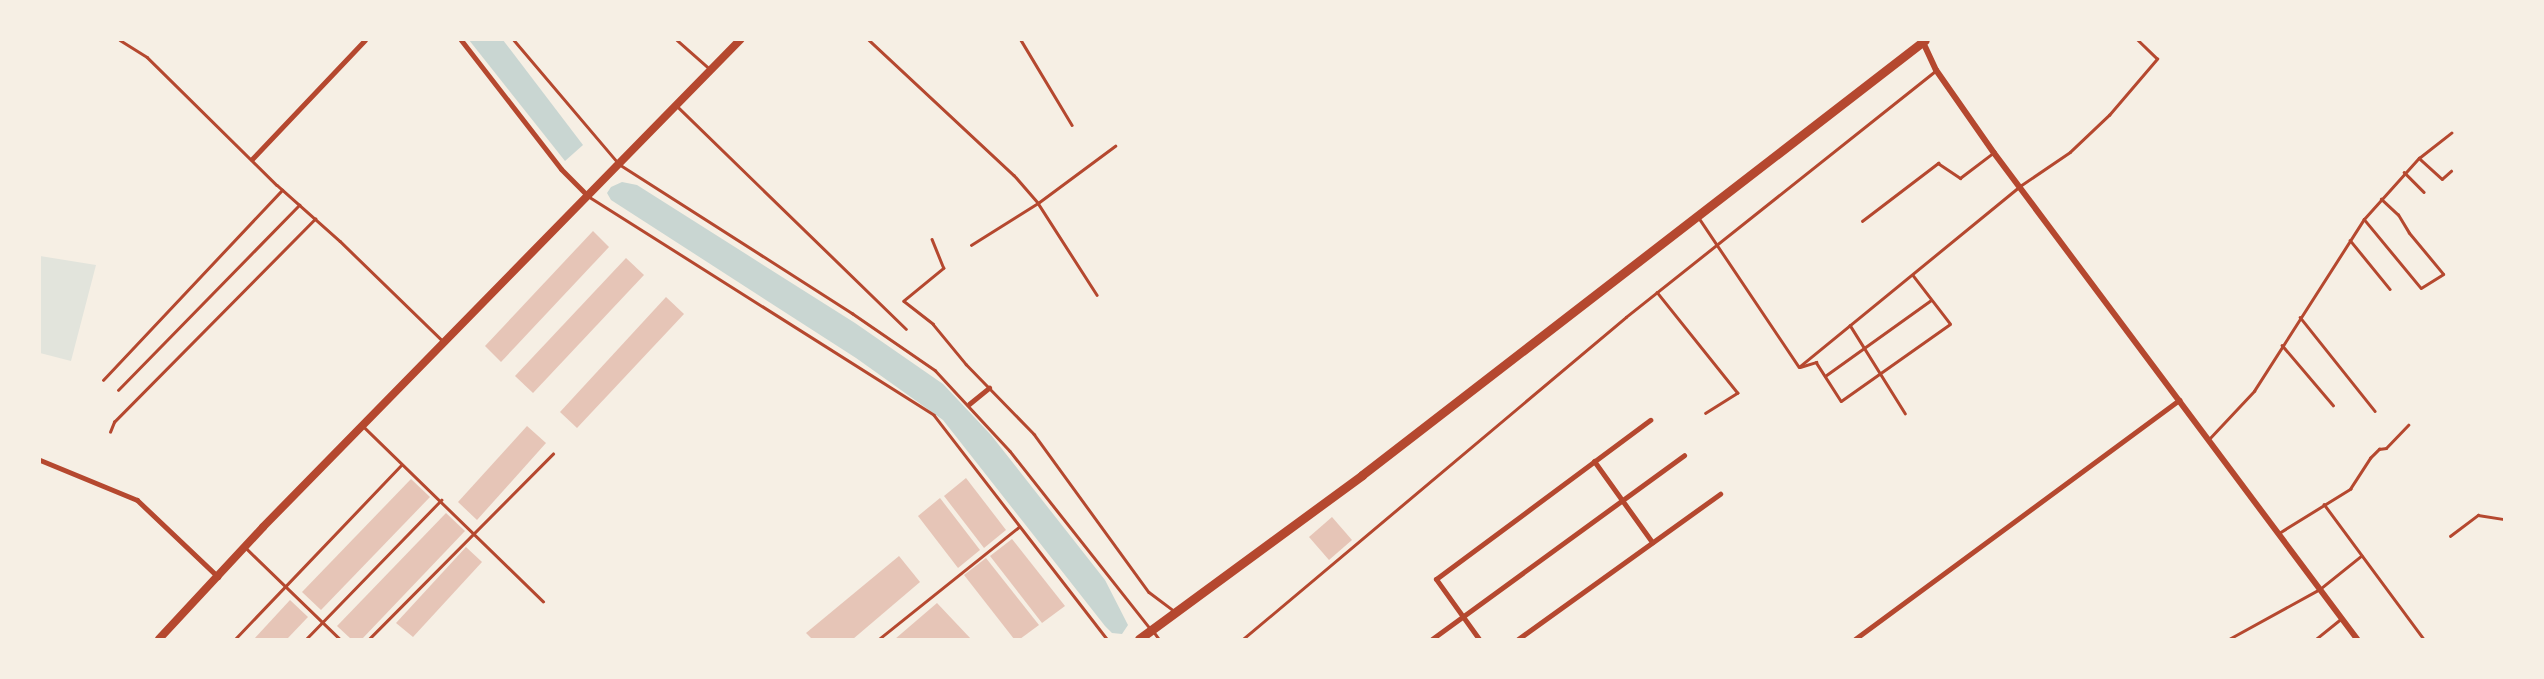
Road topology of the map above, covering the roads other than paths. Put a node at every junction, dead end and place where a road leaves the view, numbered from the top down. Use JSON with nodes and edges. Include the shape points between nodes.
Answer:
{"nodes":[{"id":1,"x":120,"y":40,"type":"edge"},
{"id":2,"x":365,"y":40,"type":"edge"},
{"id":3,"x":461,"y":40,"type":"edge"},
{"id":4,"x":514,"y":40,"type":"edge"},
{"id":5,"x":677,"y":40,"type":"edge"},
{"id":6,"x":740,"y":40,"type":"edge"},
{"id":7,"x":869,"y":40,"type":"edge"},
{"id":8,"x":1021,"y":40,"type":"edge"},
{"id":9,"x":2137,"y":40,"type":"edge"},
{"id":10,"x":1923,"y":41,"type":"edge"},
{"id":11,"x":1936,"y":70,"type":"junction"},
{"id":12,"x":712,"y":71,"type":"junction"},
{"id":13,"x":677,"y":106,"type":"junction"},
{"id":14,"x":1072,"y":125,"type":"dead end"},
{"id":15,"x":2451,"y":133,"type":"dead end"},
{"id":16,"x":1115,"y":146,"type":"dead end"},
{"id":17,"x":1994,"y":153,"type":"junction"},
{"id":18,"x":2419,"y":158,"type":"junction"},
{"id":19,"x":252,"y":159,"type":"junction"},
{"id":20,"x":618,"y":165,"type":"junction"},
{"id":21,"x":2451,"y":171,"type":"dead end"},
{"id":22,"x":2404,"y":172,"type":"junction"},
{"id":23,"x":2020,"y":186,"type":"junction"},
{"id":24,"x":282,"y":190,"type":"junction"},
{"id":25,"x":2424,"y":192,"type":"dead end"},
{"id":26,"x":588,"y":194,"type":"junction"},
{"id":27,"x":2381,"y":199,"type":"junction"},
{"id":28,"x":1038,"y":203,"type":"junction"},
{"id":29,"x":300,"y":205,"type":"junction"},
{"id":30,"x":1697,"y":216,"type":"junction"},
{"id":31,"x":315,"y":219,"type":"junction"},
{"id":32,"x":2364,"y":219,"type":"junction"},
{"id":33,"x":1862,"y":221,"type":"dead end"},
{"id":34,"x":932,"y":239,"type":"dead end"},
{"id":35,"x":2350,"y":240,"type":"junction"},
{"id":36,"x":1717,"y":243,"type":"junction"},
{"id":37,"x":971,"y":245,"type":"dead end"},
{"id":38,"x":1913,"y":276,"type":"junction"},
{"id":39,"x":2390,"y":289,"type":"dead end"},
{"id":40,"x":1657,"y":292,"type":"junction"},
{"id":41,"x":1097,"y":295,"type":"dead end"},
{"id":42,"x":1931,"y":300,"type":"junction"},
{"id":43,"x":2300,"y":316,"type":"junction"},
{"id":44,"x":1850,"y":325,"type":"junction"},
{"id":45,"x":906,"y":329,"type":"dead end"},
{"id":46,"x":444,"y":342,"type":"junction"},
{"id":47,"x":2282,"y":345,"type":"junction"},
{"id":48,"x":1864,"y":348,"type":"junction"},
{"id":49,"x":1798,"y":367,"type":"junction"},
{"id":50,"x":1881,"y":374,"type":"junction"},
{"id":51,"x":1825,"y":376,"type":"junction"},
{"id":52,"x":103,"y":380,"type":"dead end"},
{"id":53,"x":989,"y":388,"type":"junction"},
{"id":54,"x":118,"y":390,"type":"dead end"},
{"id":55,"x":2179,"y":400,"type":"junction"},
{"id":56,"x":969,"y":404,"type":"junction"},
{"id":57,"x":2333,"y":405,"type":"dead end"},
{"id":58,"x":2375,"y":411,"type":"dead end"},
{"id":59,"x":1706,"y":413,"type":"dead end"},
{"id":60,"x":1905,"y":413,"type":"dead end"},
{"id":61,"x":1650,"y":420,"type":"dead end"},
{"id":62,"x":2408,"y":425,"type":"dead end"},
{"id":63,"x":363,"y":426,"type":"junction"},
{"id":64,"x":110,"y":432,"type":"dead end"},
{"id":65,"x":2208,"y":440,"type":"junction"},
{"id":66,"x":553,"y":454,"type":"dead end"},
{"id":67,"x":1684,"y":455,"type":"dead end"},
{"id":68,"x":40,"y":460,"type":"edge"},
{"id":69,"x":1594,"y":461,"type":"junction"},
{"id":70,"x":401,"y":466,"type":"junction"},
{"id":71,"x":1720,"y":494,"type":"dead end"},
{"id":72,"x":441,"y":500,"type":"junction"},
{"id":73,"x":1622,"y":500,"type":"junction"},
{"id":74,"x":2324,"y":504,"type":"junction"},
{"id":75,"x":2504,"y":519,"type":"edge"},
{"id":76,"x":1019,"y":527,"type":"junction"},
{"id":77,"x":474,"y":533,"type":"junction"},
{"id":78,"x":2279,"y":534,"type":"junction"},
{"id":79,"x":2450,"y":536,"type":"dead end"},
{"id":80,"x":1652,"y":542,"type":"junction"},
{"id":81,"x":246,"y":548,"type":"junction"},
{"id":82,"x":2361,"y":556,"type":"junction"},
{"id":83,"x":218,"y":577,"type":"junction"},
{"id":84,"x":284,"y":585,"type":"junction"},
{"id":85,"x":2320,"y":589,"type":"junction"},
{"id":86,"x":543,"y":601,"type":"dead end"},
{"id":87,"x":1175,"y":612,"type":"junction"},
{"id":88,"x":1463,"y":616,"type":"junction"},
{"id":89,"x":2342,"y":618,"type":"junction"},
{"id":90,"x":321,"y":623,"type":"junction"},
{"id":91,"x":1152,"y":630,"type":"junction"},
{"id":92,"x":2354,"y":637,"type":"edge"},
{"id":93,"x":1142,"y":638,"type":"edge"},
{"id":94,"x":160,"y":639,"type":"edge"},
{"id":95,"x":235,"y":639,"type":"edge"},
{"id":96,"x":306,"y":639,"type":"edge"},
{"id":97,"x":340,"y":639,"type":"edge"},
{"id":98,"x":369,"y":639,"type":"edge"},
{"id":99,"x":880,"y":639,"type":"edge"},
{"id":100,"x":1107,"y":639,"type":"edge"},
{"id":101,"x":1159,"y":639,"type":"edge"},
{"id":102,"x":1243,"y":639,"type":"edge"},
{"id":103,"x":1432,"y":639,"type":"edge"},
{"id":104,"x":1479,"y":639,"type":"edge"},
{"id":105,"x":1518,"y":639,"type":"edge"},
{"id":106,"x":1854,"y":639,"type":"edge"},
{"id":107,"x":2229,"y":639,"type":"edge"},
{"id":108,"x":2316,"y":639,"type":"edge"},
{"id":109,"x":2424,"y":639,"type":"edge"}],
"edges":[{"from":1,"to":19,"type":"lane","via":[[147,57]]},
{"from":2,"to":19,"type":"street"},
{"from":3,"to":26,"type":"street","via":[[561,169]]},
{"from":4,"to":20,"type":"lane"},
{"from":5,"to":12,"type":"lane"},
{"from":6,"to":12,"type":"main road"},
{"from":7,"to":28,"type":"lane","via":[[1014,176]]},
{"from":8,"to":14,"type":"lane"},
{"from":9,"to":23,"type":"lane","via":[[2157,59],[2146,74],[2070,152]]},
{"from":10,"to":11,"type":"street"},
{"from":10,"to":30,"type":"main road"},
{"from":11,"to":17,"type":"street"},
{"from":11,"to":36,"type":"lane"},
{"from":12,"to":13,"type":"main road"},
{"from":13,"to":20,"type":"main road"},
{"from":13,"to":45,"type":"lane"},
{"from":15,"to":18,"type":"lane"},
{"from":16,"to":28,"type":"lane"},
{"from":17,"to":23,"type":"street"},
{"from":17,"to":33,"type":"lane","via":[[1960,178],[1938,163]]},
{"from":18,"to":21,"type":"lane","via":[[2442,179]]},
{"from":18,"to":22,"type":"lane"},
{"from":19,"to":24,"type":"lane"},
{"from":20,"to":26,"type":"main road"},
{"from":20,"to":56,"type":"lane","via":[[860,318],[935,370]]},
{"from":22,"to":25,"type":"lane"},
{"from":22,"to":27,"type":"lane"},
{"from":23,"to":38,"type":"lane"},
{"from":23,"to":55,"type":"street"},
{"from":24,"to":29,"type":"lane"},
{"from":24,"to":52,"type":"lane"},
{"from":26,"to":46,"type":"main road"},
{"from":26,"to":76,"type":"lane","via":[[934,415]]},
{"from":27,"to":32,"type":"lane"},
{"from":27,"to":32,"type":"lane","via":[[2442,274],[2421,288]]},
{"from":28,"to":37,"type":"lane"},
{"from":28,"to":41,"type":"lane"},
{"from":29,"to":31,"type":"lane"},
{"from":29,"to":54,"type":"lane"},
{"from":30,"to":36,"type":"lane"},
{"from":30,"to":87,"type":"main road","via":[[1362,475]]},
{"from":31,"to":46,"type":"lane"},
{"from":31,"to":64,"type":"lane","via":[[114,422]]},
{"from":32,"to":35,"type":"lane"},
{"from":34,"to":53,"type":"lane","via":[[944,268],[904,300],[933,324]]},
{"from":35,"to":39,"type":"lane"},
{"from":35,"to":43,"type":"lane"},
{"from":36,"to":40,"type":"lane"},
{"from":36,"to":49,"type":"lane"},
{"from":38,"to":42,"type":"lane"},
{"from":38,"to":44,"type":"lane"},
{"from":40,"to":59,"type":"lane","via":[[1738,393]]},
{"from":40,"to":102,"type":"lane"},
{"from":42,"to":48,"type":"lane"},
{"from":42,"to":50,"type":"lane","via":[[1950,324]]},
{"from":43,"to":47,"type":"lane"},
{"from":43,"to":58,"type":"lane"},
{"from":44,"to":48,"type":"lane"},
{"from":44,"to":49,"type":"lane"},
{"from":46,"to":63,"type":"main road"},
{"from":47,"to":57,"type":"lane"},
{"from":47,"to":65,"type":"lane","via":[[2254,390]]},
{"from":48,"to":50,"type":"lane"},
{"from":48,"to":51,"type":"lane"},
{"from":49,"to":51,"type":"lane","via":[[1816,362]]},
{"from":50,"to":51,"type":"lane","via":[[1841,401]]},
{"from":50,"to":60,"type":"lane"},
{"from":53,"to":56,"type":"street"},
{"from":53,"to":87,"type":"lane","via":[[1034,434],[1149,592]]},
{"from":55,"to":65,"type":"street"},
{"from":55,"to":106,"type":"street"},
{"from":56,"to":91,"type":"lane"},
{"from":61,"to":69,"type":"street"},
{"from":62,"to":74,"type":"lane","via":[[2386,448],[2379,449],[2370,458],[2350,489]]},
{"from":63,"to":70,"type":"lane"},
{"from":63,"to":81,"type":"main road"},
{"from":65,"to":78,"type":"street"},
{"from":66,"to":77,"type":"lane"},
{"from":67,"to":73,"type":"street"},
{"from":68,"to":83,"type":"street","via":[[137,500]]},
{"from":69,"to":73,"type":"street"},
{"from":69,"to":88,"type":"street","via":[[1436,579]]},
{"from":70,"to":72,"type":"lane"},
{"from":70,"to":84,"type":"lane"},
{"from":71,"to":80,"type":"street"},
{"from":72,"to":77,"type":"lane"},
{"from":72,"to":90,"type":"lane"},
{"from":73,"to":80,"type":"street"},
{"from":73,"to":88,"type":"street"},
{"from":74,"to":78,"type":"lane"},
{"from":74,"to":82,"type":"lane"},
{"from":75,"to":79,"type":"lane","via":[[2478,514]]},
{"from":76,"to":99,"type":"lane"},
{"from":76,"to":100,"type":"lane"},
{"from":77,"to":86,"type":"lane"},
{"from":77,"to":98,"type":"lane"},
{"from":78,"to":85,"type":"street"},
{"from":80,"to":105,"type":"street"},
{"from":81,"to":83,"type":"main road"},
{"from":81,"to":84,"type":"lane"},
{"from":82,"to":85,"type":"lane"},
{"from":82,"to":109,"type":"lane"},
{"from":83,"to":94,"type":"main road"},
{"from":84,"to":90,"type":"lane"},
{"from":84,"to":95,"type":"lane"},
{"from":85,"to":89,"type":"street"},
{"from":85,"to":107,"type":"lane"},
{"from":87,"to":91,"type":"main road"},
{"from":88,"to":103,"type":"street"},
{"from":88,"to":104,"type":"street"},
{"from":89,"to":92,"type":"street"},
{"from":89,"to":108,"type":"lane"},
{"from":90,"to":96,"type":"lane"},
{"from":90,"to":97,"type":"lane"},
{"from":91,"to":93,"type":"main road"},
{"from":91,"to":101,"type":"lane"}]}
